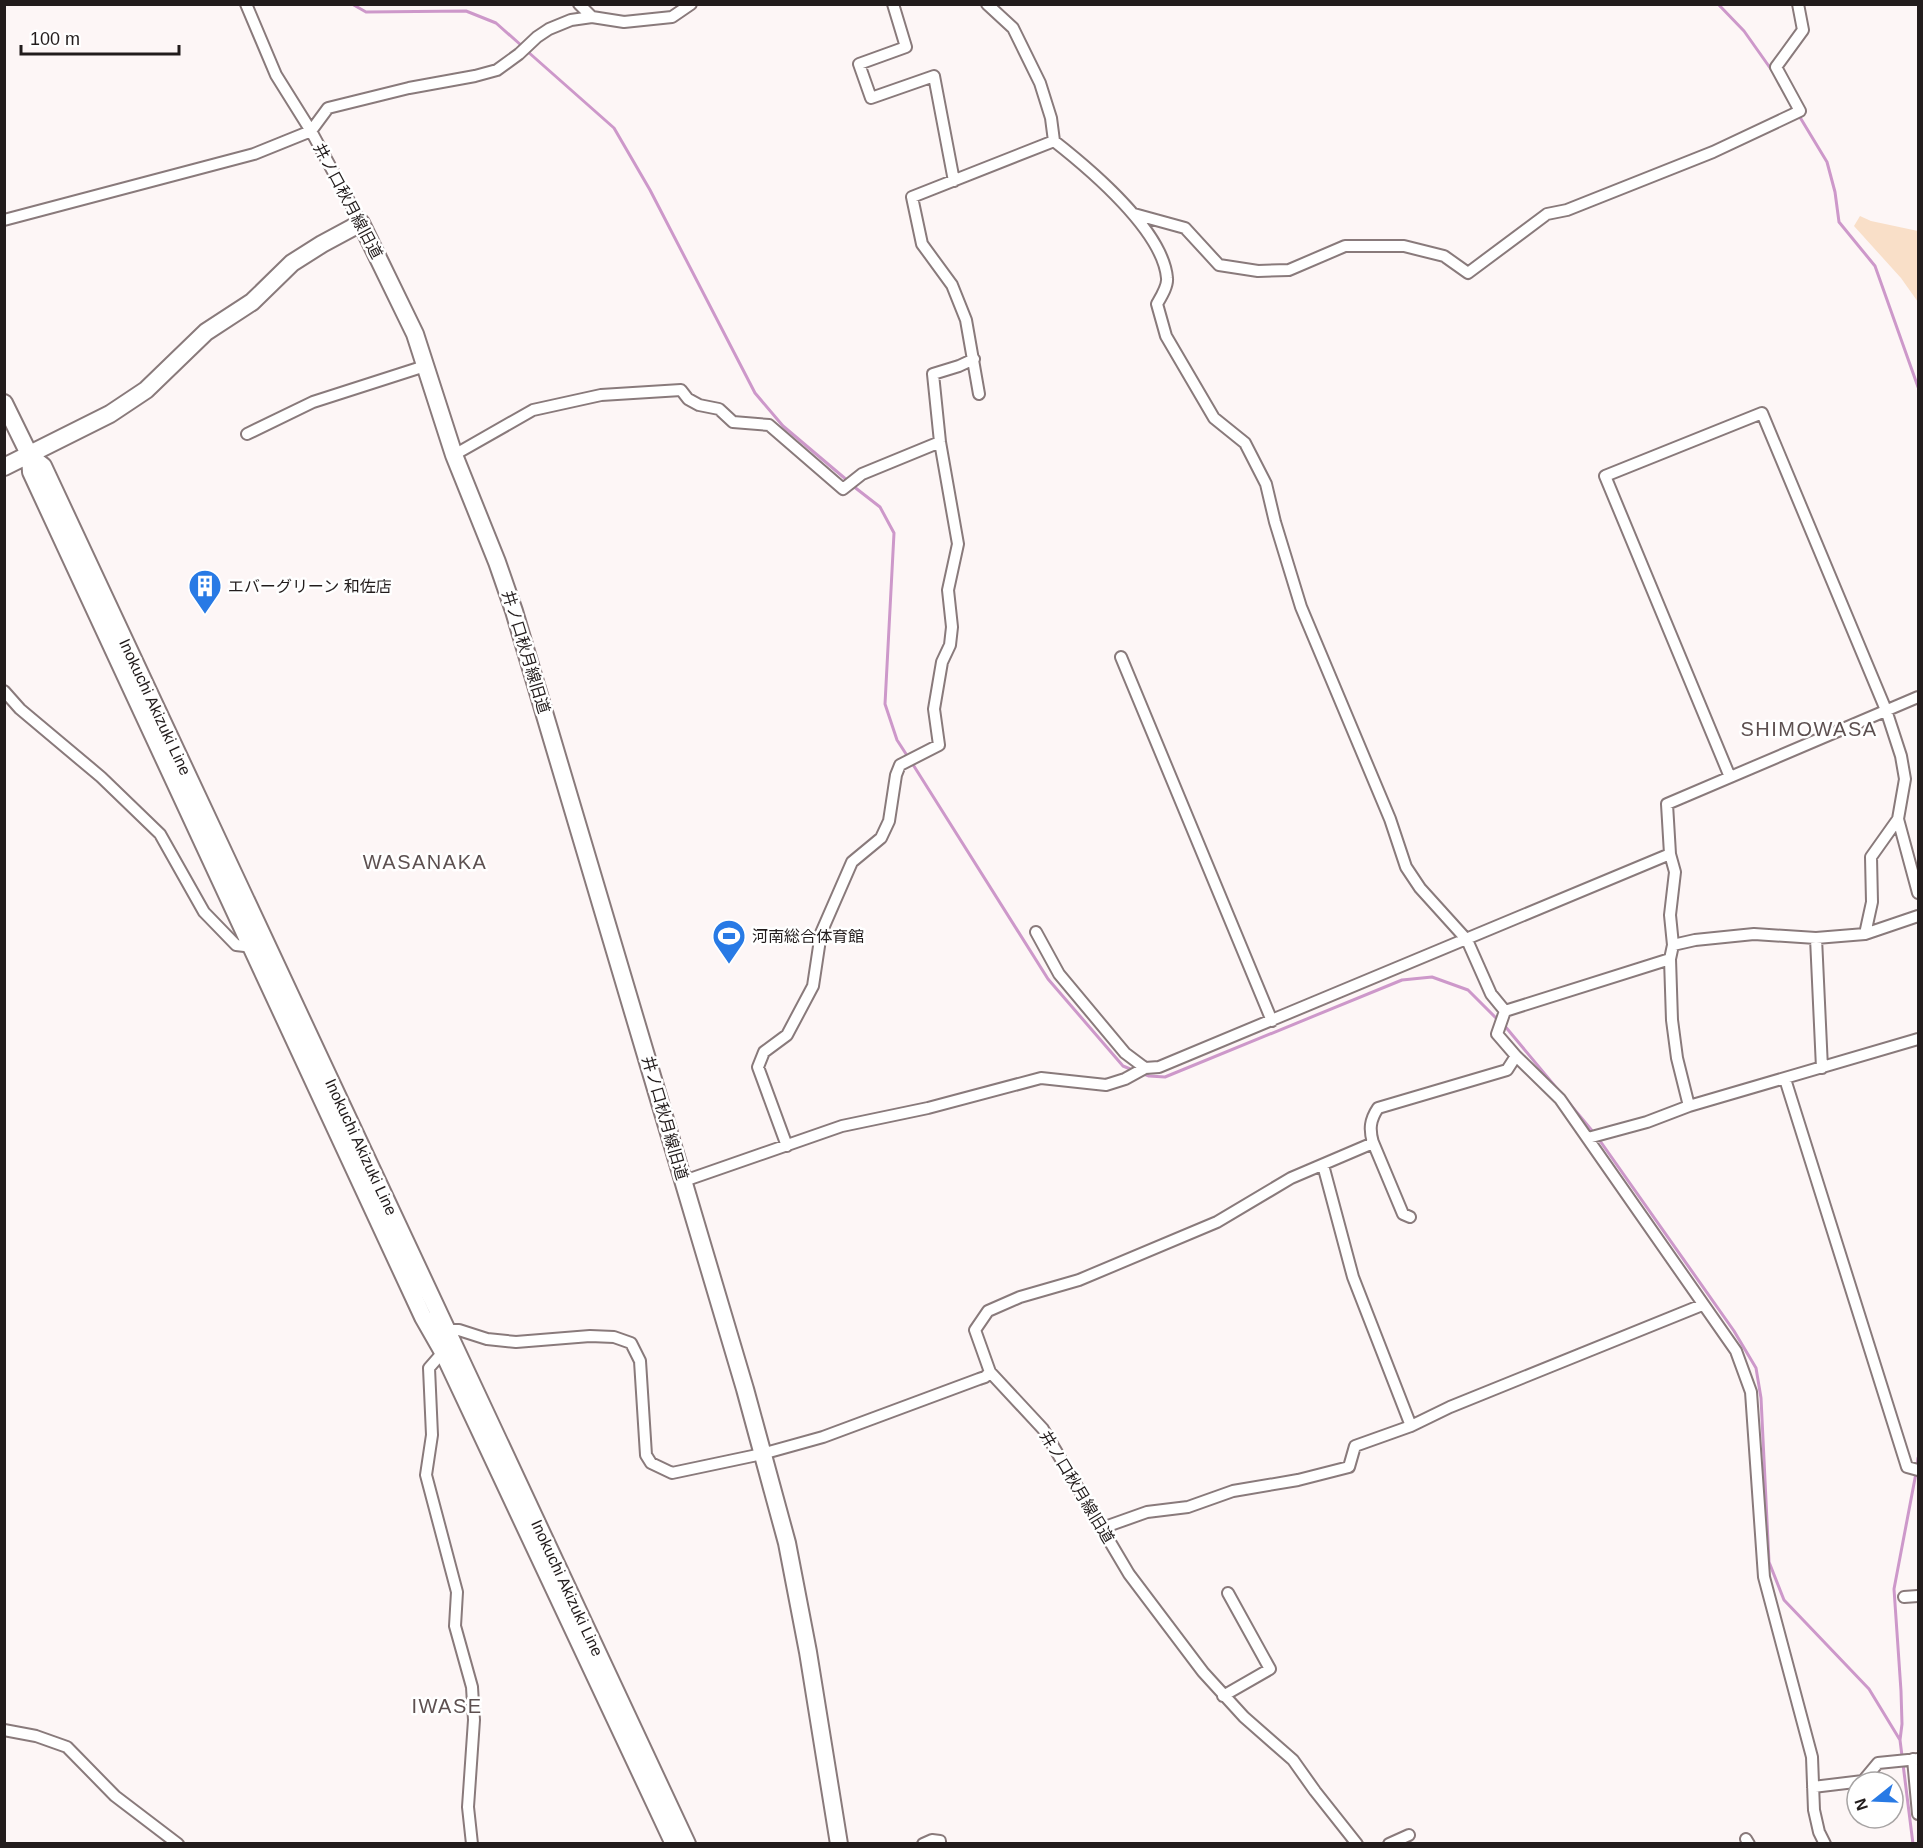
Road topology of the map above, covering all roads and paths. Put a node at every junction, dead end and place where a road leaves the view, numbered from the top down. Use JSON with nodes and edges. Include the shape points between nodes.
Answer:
{"nodes":[{"id":1,"x":246,"y":4,"type":"edge"},
{"id":2,"x":579,"y":4,"type":"edge"},
{"id":3,"x":691,"y":4,"type":"edge"},
{"id":4,"x":893,"y":4,"type":"edge"},
{"id":5,"x":987,"y":4,"type":"edge"},
{"id":6,"x":1798,"y":4,"type":"edge"},
{"id":7,"x":592,"y":16,"type":"junction"},
{"id":8,"x":311,"y":131,"type":"junction"},
{"id":9,"x":1054,"y":141,"type":"junction"},
{"id":10,"x":954,"y":181,"type":"junction"},
{"id":11,"x":1134,"y":214,"type":"junction"},
{"id":12,"x":4,"y":220,"type":"edge"},
{"id":13,"x":361,"y":223,"type":"junction"},
{"id":14,"x":974,"y":359,"type":"junction"},
{"id":15,"x":425,"y":366,"type":"junction"},
{"id":16,"x":980,"y":394,"type":"dead end"},
{"id":17,"x":4,"y":403,"type":"edge"},
{"id":18,"x":246,"y":434,"type":"dead end"},
{"id":19,"x":940,"y":442,"type":"junction"},
{"id":20,"x":454,"y":455,"type":"junction"},
{"id":21,"x":30,"y":456,"type":"junction"},
{"id":22,"x":4,"y":467,"type":"edge"},
{"id":23,"x":1120,"y":657,"type":"dead end"},
{"id":24,"x":4,"y":691,"type":"edge"},
{"id":25,"x":1918,"y":697,"type":"edge"},
{"id":26,"x":1887,"y":710,"type":"junction"},
{"id":27,"x":1730,"y":777,"type":"junction"},
{"id":28,"x":1898,"y":819,"type":"junction"},
{"id":29,"x":1670,"y":854,"type":"junction"},
{"id":30,"x":1918,"y":893,"type":"edge"},
{"id":31,"x":1918,"y":916,"type":"edge"},
{"id":32,"x":1036,"y":932,"type":"dead end"},
{"id":33,"x":1865,"y":934,"type":"junction"},
{"id":34,"x":1816,"y":939,"type":"junction"},
{"id":35,"x":1467,"y":940,"type":"junction"},
{"id":36,"x":258,"y":944,"type":"junction"},
{"id":37,"x":1673,"y":945,"type":"junction"},
{"id":38,"x":1670,"y":959,"type":"junction"},
{"id":39,"x":1504,"y":1013,"type":"junction"},
{"id":40,"x":1272,"y":1021,"type":"junction"},
{"id":41,"x":1918,"y":1038,"type":"edge"},
{"id":42,"x":1516,"y":1056,"type":"junction"},
{"id":43,"x":1145,"y":1068,"type":"junction"},
{"id":44,"x":1822,"y":1068,"type":"junction"},
{"id":45,"x":1785,"y":1079,"type":"junction"},
{"id":46,"x":1689,"y":1106,"type":"junction"},
{"id":47,"x":1588,"y":1138,"type":"junction"},
{"id":48,"x":1372,"y":1140,"type":"junction"},
{"id":49,"x":787,"y":1146,"type":"junction"},
{"id":50,"x":1323,"y":1165,"type":"junction"},
{"id":51,"x":684,"y":1181,"type":"junction"},
{"id":52,"x":1410,"y":1217,"type":"dead end"},
{"id":53,"x":1702,"y":1305,"type":"junction"},
{"id":54,"x":440,"y":1331,"type":"junction"},
{"id":55,"x":443,"y":1353,"type":"junction"},
{"id":56,"x":990,"y":1372,"type":"junction"},
{"id":57,"x":1412,"y":1426,"type":"junction"},
{"id":58,"x":762,"y":1454,"type":"junction"},
{"id":59,"x":1918,"y":1470,"type":"edge"},
{"id":60,"x":1102,"y":1528,"type":"junction"},
{"id":61,"x":1228,"y":1593,"type":"dead end"},
{"id":62,"x":1918,"y":1596,"type":"edge"},
{"id":63,"x":1904,"y":1597,"type":"dead end"},
{"id":64,"x":1223,"y":1696,"type":"junction"},
{"id":65,"x":4,"y":1730,"type":"edge"},
{"id":66,"x":1916,"y":1759,"type":"edge"},
{"id":67,"x":1813,"y":1787,"type":"junction"},
{"id":68,"x":1918,"y":1814,"type":"edge"},
{"id":69,"x":1409,"y":1835,"type":"dead end"},
{"id":70,"x":1821,"y":1842,"type":"edge"},
{"id":71,"x":681,"y":1843,"type":"edge"},
{"id":72,"x":178,"y":1844,"type":"edge"},
{"id":73,"x":472,"y":1844,"type":"edge"},
{"id":74,"x":838,"y":1844,"type":"edge"},
{"id":75,"x":924,"y":1844,"type":"edge"},
{"id":76,"x":940,"y":1844,"type":"edge"},
{"id":77,"x":1357,"y":1844,"type":"edge"},
{"id":78,"x":1389,"y":1844,"type":"edge"}],
"edges":[{"from":1,"to":8,"type":"street","name":"井ノ口秋月線旧道","via":[[276,75]]},
{"from":2,"to":7,"type":"street"},
{"from":3,"to":7,"type":"street","via":[[672,16],[636,21]]},
{"from":4,"to":10,"type":"street","via":[[906,47],[859,64],[871,98],[934,76]]},
{"from":5,"to":9,"type":"street","via":[[1013,28],[1046,101]]},
{"from":6,"to":11,"type":"street","via":[[1803,30],[1776,67],[1800,111],[1713,152],[1567,210],[1547,214],[1468,273],[1444,256],[1404,246],[1345,246],[1289,270],[1258,272],[1219,265],[1185,228]]},
{"from":7,"to":8,"type":"street","via":[[549,29],[497,70],[328,108]]},
{"from":8,"to":12,"type":"street","via":[[254,154]]},
{"from":8,"to":13,"type":"street","name":"井ノ口秋月線旧道"},
{"from":9,"to":10,"type":"street"},
{"from":9,"to":11,"type":"street"},
{"from":10,"to":14,"type":"street","via":[[912,197],[922,244],[952,285],[966,320]]},
{"from":11,"to":35,"type":"street","via":[[1163,258],[1168,281],[1157,304],[1166,336],[1214,418],[1245,443],[1266,484],[1301,607],[1390,819],[1406,867]]},
{"from":13,"to":15,"type":"main road","name":"井ノ口秋月線旧道","via":[[415,334]]},
{"from":13,"to":21,"type":"main road","via":[[292,263],[252,302],[206,332],[146,390],[110,414]]},
{"from":14,"to":16,"type":"street"},
{"from":14,"to":19,"type":"street","via":[[933,374]]},
{"from":15,"to":18,"type":"street","via":[[313,402]]},
{"from":15,"to":20,"type":"main road","name":"井ノ口秋月線旧道"},
{"from":17,"to":21,"type":"main road","name":"Inokuchi Akizuki Line"},
{"from":19,"to":20,"type":"street","via":[[862,474],[843,489],[769,425],[733,422],[720,409],[699,405],[681,390],[601,396],[533,410]]},
{"from":19,"to":49,"type":"street","via":[[958,544],[948,590],[950,645],[942,662],[934,709],[939,745],[900,765],[889,821],[881,838],[852,862],[821,933],[813,986],[787,1035],[764,1052],[758,1067]]},
{"from":20,"to":51,"type":"main road","name":"井ノ口秋月線旧道","via":[[514,611]]},
{"from":21,"to":22,"type":"main road"},
{"from":21,"to":36,"type":"main road","name":"Inokuchi Akizuki Line","via":[[30,472]]},
{"from":23,"to":40,"type":"street"},
{"from":24,"to":36,"type":"street","via":[[160,834],[204,912],[236,945]]},
{"from":25,"to":26,"type":"street"},
{"from":26,"to":27,"type":"street"},
{"from":26,"to":27,"type":"street","via":[[1762,412],[1605,476]]},
{"from":26,"to":28,"type":"street","via":[[1905,779]]},
{"from":27,"to":29,"type":"street","via":[[1667,804]]},
{"from":28,"to":30,"type":"street"},
{"from":28,"to":33,"type":"street","via":[[1871,856],[1872,902]]},
{"from":29,"to":35,"type":"street"},
{"from":29,"to":37,"type":"street","via":[[1675,872],[1670,915]]},
{"from":31,"to":33,"type":"street"},
{"from":32,"to":43,"type":"street","via":[[1059,974],[1125,1053]]},
{"from":33,"to":34,"type":"street"},
{"from":34,"to":37,"type":"street","via":[[1754,934]]},
{"from":34,"to":44,"type":"street"},
{"from":35,"to":39,"type":"street","via":[[1491,994]]},
{"from":35,"to":40,"type":"street"},
{"from":36,"to":54,"type":"main road","name":"Inokuchi Akizuki Line"},
{"from":37,"to":38,"type":"street"},
{"from":38,"to":39,"type":"street"},
{"from":38,"to":46,"type":"street","via":[[1673,1029]]},
{"from":39,"to":42,"type":"street","via":[[1497,1034]]},
{"from":40,"to":43,"type":"street","via":[[1159,1067]]},
{"from":41,"to":44,"type":"street"},
{"from":42,"to":47,"type":"street","via":[[1560,1099]]},
{"from":42,"to":48,"type":"street","via":[[1507,1070],[1378,1107],[1372,1117]]},
{"from":43,"to":49,"type":"street","via":[[1106,1085],[1041,1078],[842,1126]]},
{"from":44,"to":45,"type":"street"},
{"from":45,"to":46,"type":"street"},
{"from":45,"to":59,"type":"street","via":[[1907,1467]]},
{"from":46,"to":47,"type":"street"},
{"from":47,"to":53,"type":"street"},
{"from":48,"to":50,"type":"street","via":[[1373,1143]]},
{"from":48,"to":52,"type":"street","via":[[1403,1214]]},
{"from":49,"to":51,"type":"street"},
{"from":50,"to":56,"type":"street","via":[[1291,1178],[1217,1222],[1079,1280],[988,1311],[975,1330]]},
{"from":50,"to":57,"type":"street","via":[[1353,1277]]},
{"from":51,"to":58,"type":"main road","name":"井ノ口秋月線旧道"},
{"from":53,"to":57,"type":"street"},
{"from":53,"to":67,"type":"street","via":[[1736,1351],[1750,1392],[1764,1576],[1812,1757]]},
{"from":54,"to":55,"type":"main road","name":"Inokuchi Akizuki Line"},
{"from":54,"to":58,"type":"street","via":[[459,1330],[487,1339],[516,1342],[590,1336],[614,1337],[631,1343],[640,1361],[646,1455],[651,1462],[672,1473]]},
{"from":54,"to":71,"type":"main road","name":"Inokuchi Akizuki Line"},
{"from":55,"to":71,"type":"main road","name":"Inokuchi Akizuki Line"},
{"from":55,"to":73,"type":"street","via":[[429,1368],[432,1435],[426,1475],[457,1592],[455,1626],[472,1687],[474,1720],[468,1807]]},
{"from":56,"to":58,"type":"street","via":[[823,1437]]},
{"from":56,"to":60,"type":"street","name":"井ノ口秋月線旧道","via":[[1043,1429]]},
{"from":57,"to":60,"type":"street","via":[[1355,1446],[1348,1467],[1233,1491],[1188,1507],[1147,1512]]},
{"from":58,"to":74,"type":"main road","name":"井ノ口秋月線旧道","via":[[787,1543]]},
{"from":60,"to":64,"type":"street","name":"井ノ口秋月線旧道","via":[[1129,1574]]},
{"from":61,"to":64,"type":"street","via":[[1270,1669]]},
{"from":62,"to":63,"type":"street"},
{"from":64,"to":77,"type":"street","name":"井ノ口秋月線旧道","via":[[1293,1760]]},
{"from":65,"to":72,"type":"street","via":[[67,1747],[115,1796]]},
{"from":66,"to":67,"type":"street","via":[[1878,1763],[1863,1781]]},
{"from":66,"to":68,"type":"street"},
{"from":67,"to":70,"type":"street"},
{"from":69,"to":78,"type":"street"},
{"from":75,"to":76,"type":"street","via":[[932,1840]]}]}
